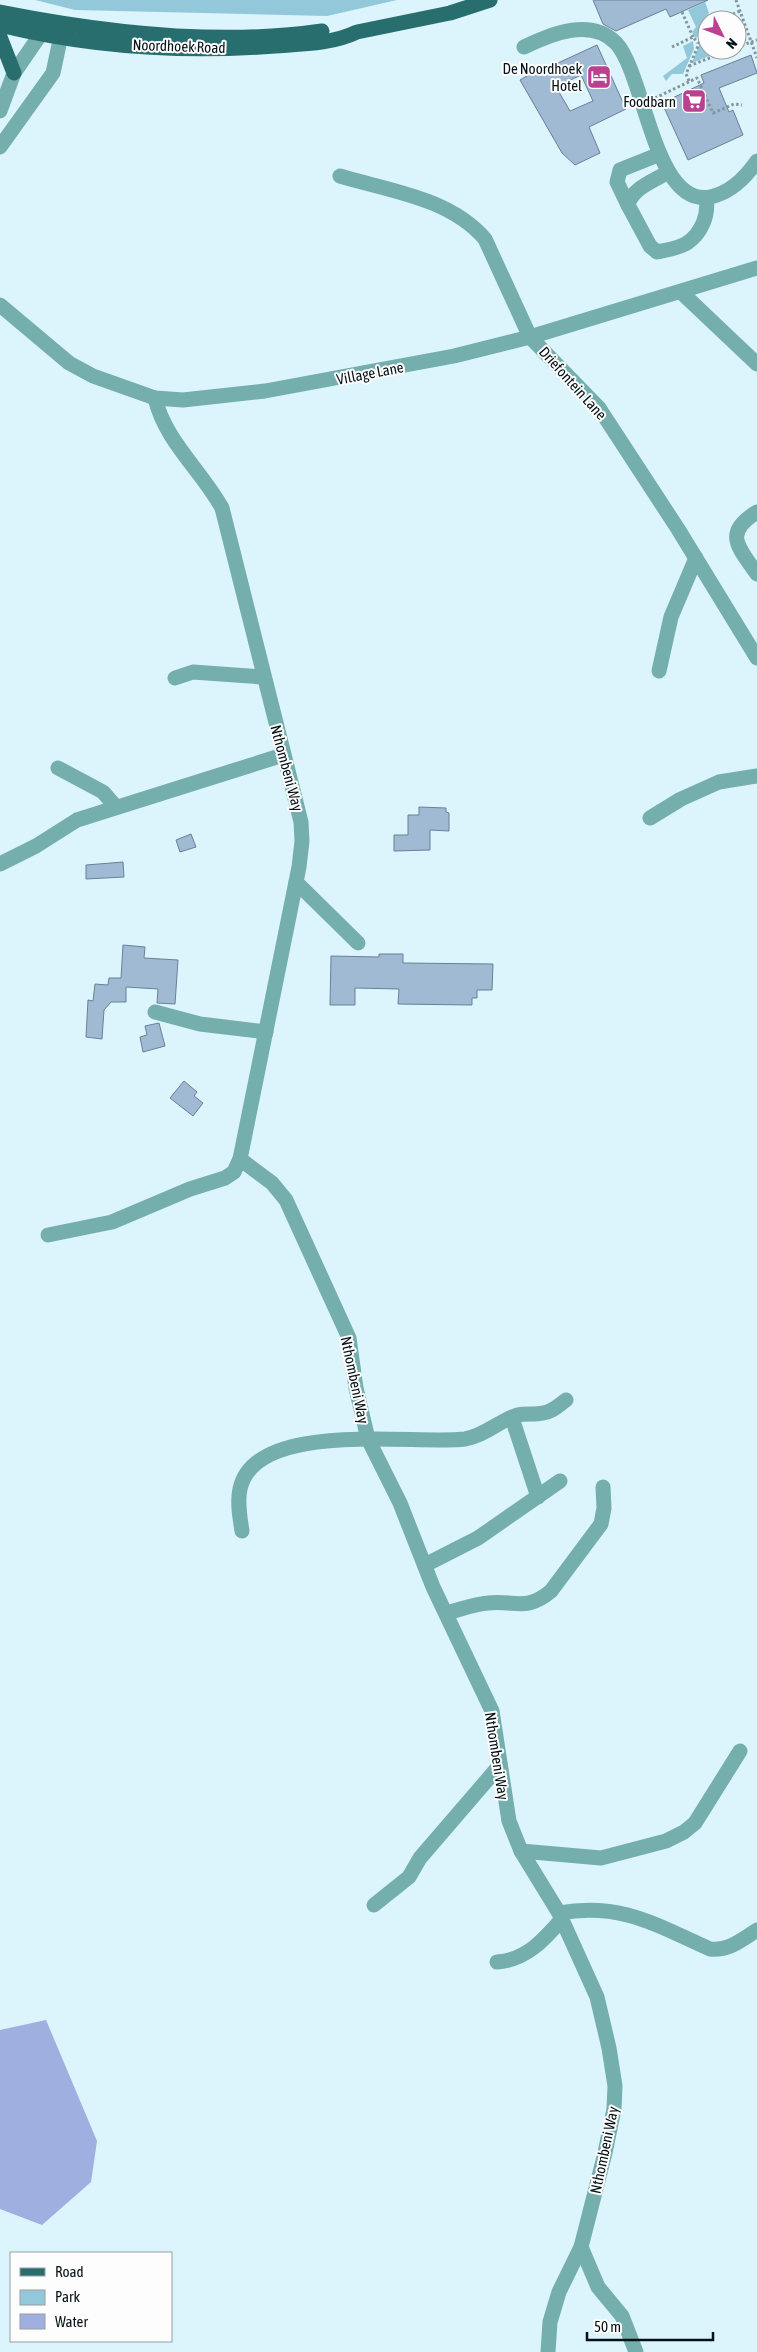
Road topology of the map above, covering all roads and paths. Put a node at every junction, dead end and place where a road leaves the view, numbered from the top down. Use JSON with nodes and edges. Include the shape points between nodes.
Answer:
{"nodes":[{"id":1,"x":490,"y":0,"type":"edge"},
{"id":2,"x":0,"y":12,"type":"edge"},
{"id":3,"x":682,"y":12,"type":"dead end"},
{"id":4,"x":0,"y":25,"type":"edge"},
{"id":5,"x":58,"y":28,"type":"junction"},
{"id":6,"x":747,"y":31,"type":"edge"},
{"id":7,"x":40,"y":35,"type":"junction"},
{"id":8,"x":0,"y":37,"type":"edge"},
{"id":9,"x":693,"y":37,"type":"junction"},
{"id":10,"x":757,"y":40,"type":"edge"},
{"id":11,"x":697,"y":42,"type":"edge"},
{"id":12,"x":751,"y":42,"type":"junction"},
{"id":13,"x":747,"y":43,"type":"edge"},
{"id":14,"x":697,"y":46,"type":"edge"},
{"id":15,"x":524,"y":47,"type":"dead end"},
{"id":16,"x":672,"y":47,"type":"dead end"},
{"id":17,"x":757,"y":58,"type":"edge"},
{"id":18,"x":704,"y":60,"type":"edge"},
{"id":19,"x":689,"y":66,"type":"junction"},
{"id":20,"x":14,"y":72,"type":"junction"},
{"id":21,"x":689,"y":81,"type":"junction"},
{"id":22,"x":643,"y":102,"type":"junction"},
{"id":23,"x":742,"y":105,"type":"dead end"},
{"id":24,"x":0,"y":111,"type":"edge"},
{"id":25,"x":0,"y":147,"type":"edge"},
{"id":26,"x":660,"y":154,"type":"junction"},
{"id":27,"x":757,"y":161,"type":"edge"},
{"id":28,"x":668,"y":172,"type":"junction"},
{"id":29,"x":340,"y":176,"type":"dead end"},
{"id":30,"x":706,"y":198,"type":"junction"},
{"id":31,"x":628,"y":205,"type":"junction"},
{"id":32,"x":757,"y":268,"type":"edge"},
{"id":33,"x":681,"y":292,"type":"junction"},
{"id":34,"x":0,"y":305,"type":"edge"},
{"id":35,"x":530,"y":337,"type":"junction"},
{"id":36,"x":757,"y":364,"type":"edge"},
{"id":37,"x":155,"y":398,"type":"junction"},
{"id":38,"x":757,"y":512,"type":"edge"},
{"id":39,"x":696,"y":558,"type":"junction"},
{"id":40,"x":757,"y":574,"type":"edge"},
{"id":41,"x":757,"y":658,"type":"edge"},
{"id":42,"x":659,"y":672,"type":"dead end"},
{"id":43,"x":264,"y":677,"type":"junction"},
{"id":44,"x":175,"y":678,"type":"dead end"},
{"id":45,"x":283,"y":755,"type":"junction"},
{"id":46,"x":58,"y":768,"type":"dead end"},
{"id":47,"x":757,"y":776,"type":"edge"},
{"id":48,"x":116,"y":807,"type":"junction"},
{"id":49,"x":650,"y":818,"type":"dead end"},
{"id":50,"x":0,"y":864,"type":"edge"},
{"id":51,"x":296,"y":882,"type":"junction"},
{"id":52,"x":358,"y":942,"type":"dead end"},
{"id":53,"x":155,"y":1012,"type":"dead end"},
{"id":54,"x":266,"y":1032,"type":"junction"},
{"id":55,"x":240,"y":1159,"type":"junction"},
{"id":56,"x":48,"y":1235,"type":"dead end"},
{"id":57,"x":566,"y":1400,"type":"dead end"},
{"id":58,"x":512,"y":1418,"type":"junction"},
{"id":59,"x":368,"y":1439,"type":"junction"},
{"id":60,"x":560,"y":1482,"type":"dead end"},
{"id":61,"x":603,"y":1487,"type":"dead end"},
{"id":62,"x":538,"y":1497,"type":"junction"},
{"id":63,"x":242,"y":1531,"type":"dead end"},
{"id":64,"x":425,"y":1565,"type":"junction"},
{"id":65,"x":446,"y":1613,"type":"junction"},
{"id":66,"x":740,"y":1751,"type":"dead end"},
{"id":67,"x":500,"y":1765,"type":"junction"},
{"id":68,"x":522,"y":1851,"type":"junction"},
{"id":69,"x":374,"y":1905,"type":"dead end"},
{"id":70,"x":561,"y":1916,"type":"junction"},
{"id":71,"x":757,"y":1930,"type":"edge"},
{"id":72,"x":497,"y":1962,"type":"dead end"},
{"id":73,"x":581,"y":2247,"type":"junction"},
{"id":74,"x":548,"y":2352,"type":"edge"},
{"id":75,"x":636,"y":2352,"type":"edge"}],
"edges":[{"from":1,"to":5,"type":"main road","name":"Noordhoek Road","via":[[450,13],[357,32],[342,29],[248,36]]},
{"from":2,"to":5,"type":"main road","name":"Noordhoek Road"},
{"from":3,"to":9,"type":"path"},
{"from":4,"to":7,"type":"main road"},
{"from":5,"to":7,"type":"street"},
{"from":5,"to":25,"type":"street","via":[[52,73]]},
{"from":6,"to":12,"type":"path"},
{"from":7,"to":20,"type":"street"},
{"from":8,"to":20,"type":"main road"},
{"from":9,"to":11,"type":"path"},
{"from":9,"to":16,"type":"path"},
{"from":10,"to":12,"type":"path"},
{"from":12,"to":13,"type":"path"},
{"from":12,"to":17,"type":"path"},
{"from":14,"to":19,"type":"path"},
{"from":15,"to":22,"type":"street","via":[[579,29],[600,33],[616,43],[626,58]]},
{"from":18,"to":19,"type":"path"},
{"from":19,"to":21,"type":"path","via":[[686,74]]},
{"from":20,"to":24,"type":"street"},
{"from":21,"to":22,"type":"path"},
{"from":21,"to":23,"type":"path","via":[[697,78],[713,113],[734,104]]},
{"from":22,"to":26,"type":"street"},
{"from":26,"to":28,"type":"street"},
{"from":26,"to":31,"type":"street","via":[[620,170],[617,182]]},
{"from":27,"to":30,"type":"street","via":[[737,183]]},
{"from":28,"to":30,"type":"street","via":[[685,190]]},
{"from":28,"to":31,"type":"street","via":[[630,197]]},
{"from":29,"to":35,"type":"street","name":"Driefontein Lane","via":[[438,205],[474,226],[485,239]]},
{"from":30,"to":31,"type":"street","via":[[708,210],[700,228],[687,244],[657,252],[650,246]]},
{"from":32,"to":33,"type":"street","name":"Village Lane"},
{"from":33,"to":35,"type":"street","name":"Village Lane"},
{"from":33,"to":36,"type":"street"},
{"from":34,"to":37,"type":"street","name":"Village Lane","via":[[69,362],[93,376]]},
{"from":35,"to":37,"type":"street","name":"Village Lane","via":[[454,356],[265,391],[208,399]]},
{"from":35,"to":39,"type":"street","name":"Driefontein Lane","via":[[599,408]]},
{"from":37,"to":43,"type":"street","name":"Nthombeni Way","via":[[166,428],[210,486],[222,508]]},
{"from":38,"to":40,"type":"street","via":[[740,525],[735,536],[736,543]]},
{"from":39,"to":41,"type":"street","name":"Driefontein Lane"},
{"from":39,"to":42,"type":"street","via":[[671,617]]},
{"from":43,"to":44,"type":"street","via":[[193,672]]},
{"from":43,"to":45,"type":"street","name":"Nthombeni Way"},
{"from":45,"to":48,"type":"street"},
{"from":45,"to":51,"type":"street","name":"Nthombeni Way","via":[[301,822],[302,841]]},
{"from":46,"to":48,"type":"street","via":[[103,792]]},
{"from":47,"to":49,"type":"street","via":[[705,787]]},
{"from":48,"to":50,"type":"street","via":[[77,820]]},
{"from":51,"to":52,"type":"street"},
{"from":51,"to":54,"type":"street","name":"Nthombeni Way"},
{"from":53,"to":54,"type":"street","via":[[200,1024]]},
{"from":54,"to":55,"type":"street","name":"Nthombeni Way"},
{"from":55,"to":56,"type":"street","name":"Nthombeni Way","via":[[234,1172],[225,1178],[112,1222]]},
{"from":55,"to":59,"type":"street","name":"Nthombeni Way","via":[[279,1190],[349,1338]]},
{"from":57,"to":58,"type":"street","via":[[549,1412]]},
{"from":58,"to":59,"type":"street","via":[[465,1439]]},
{"from":58,"to":62,"type":"street"},
{"from":59,"to":63,"type":"street","via":[[295,1446],[278,1450],[259,1462],[240,1489]]},
{"from":59,"to":64,"type":"street","name":"Nthombeni Way","via":[[400,1503]]},
{"from":60,"to":62,"type":"street"},
{"from":61,"to":65,"type":"street","via":[[601,1524],[542,1599],[528,1604],[487,1603]]},
{"from":62,"to":64,"type":"street","via":[[478,1538]]},
{"from":64,"to":65,"type":"street","name":"Nthombeni Way"},
{"from":65,"to":67,"type":"street","name":"Nthombeni Way","via":[[492,1711]]},
{"from":66,"to":68,"type":"street","via":[[695,1823],[666,1841],[601,1858]]},
{"from":67,"to":68,"type":"street","name":"Nthombeni Way","via":[[509,1821]]},
{"from":67,"to":69,"type":"street","via":[[420,1858],[409,1877]]},
{"from":68,"to":70,"type":"street","name":"Nthombeni Way"},
{"from":70,"to":71,"type":"street","via":[[600,1909],[626,1913],[718,1950],[729,1948]]},
{"from":70,"to":72,"type":"street","via":[[545,1939],[520,1958]]},
{"from":70,"to":73,"type":"street","name":"Nthombeni Way","via":[[597,1997],[615,2086],[605,2153]]},
{"from":73,"to":74,"type":"street","name":"Nthombeni Way","via":[[559,2292],[550,2322]]},
{"from":73,"to":75,"type":"street","via":[[598,2286],[622,2316]]}]}
